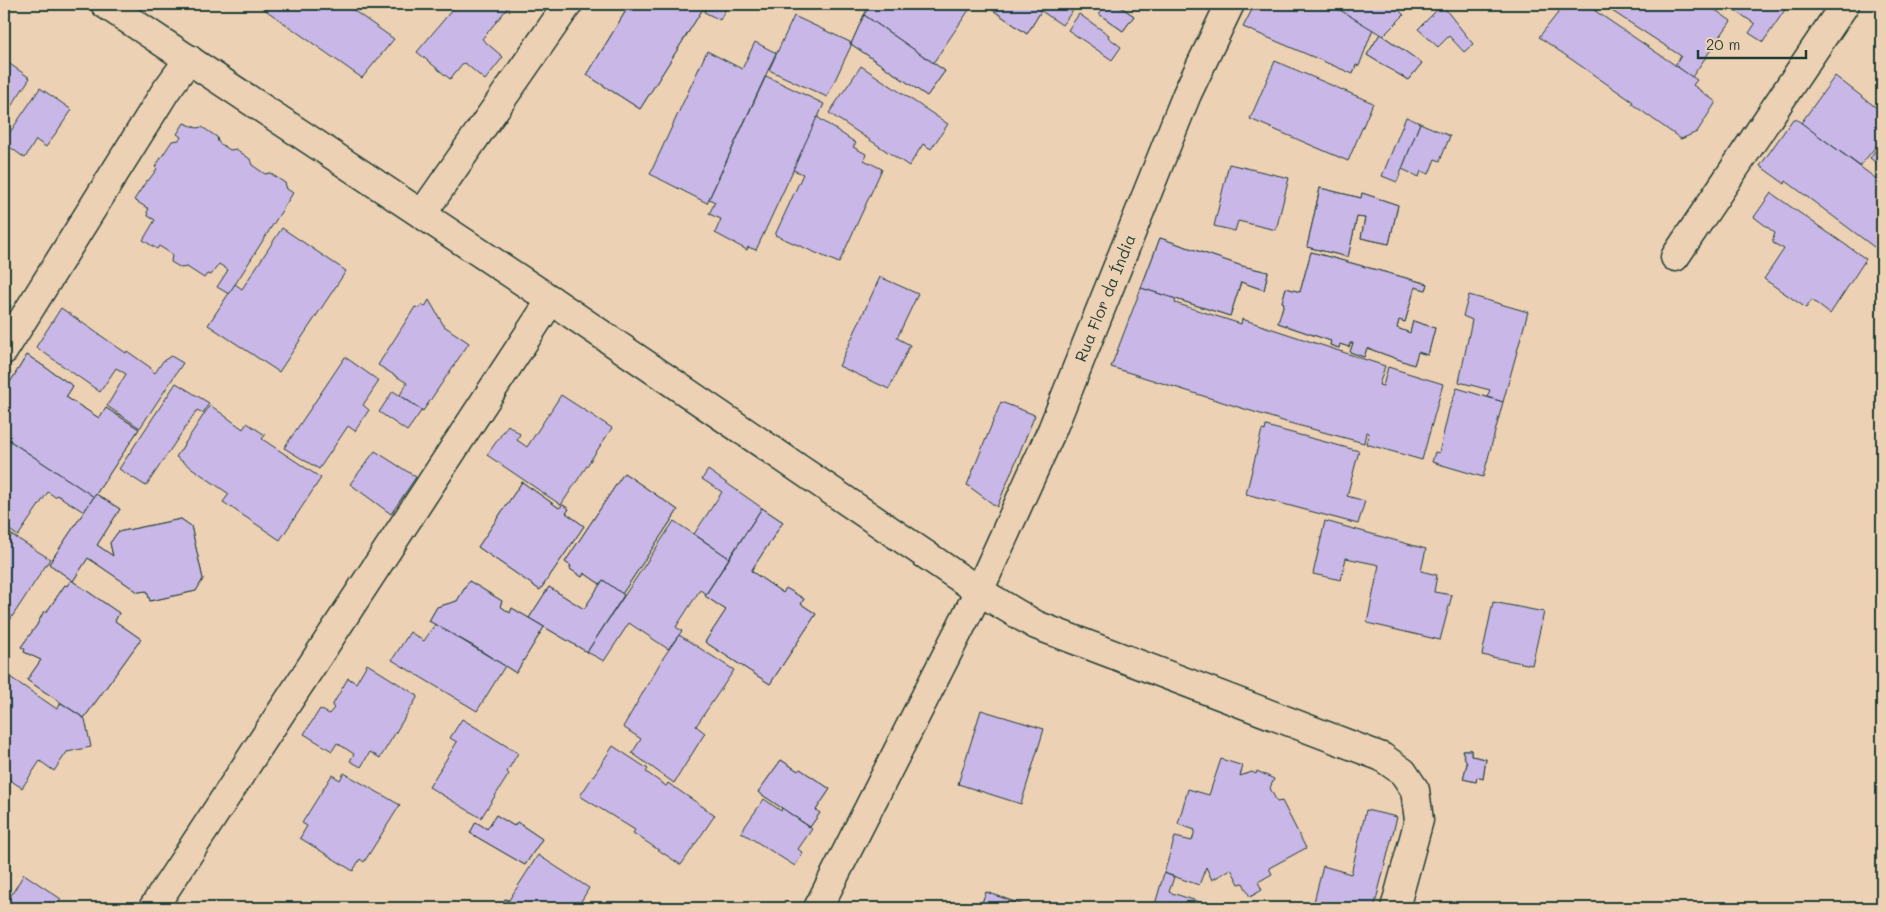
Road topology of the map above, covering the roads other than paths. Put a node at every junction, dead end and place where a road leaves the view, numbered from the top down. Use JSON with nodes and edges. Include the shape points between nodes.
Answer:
{"nodes":[{"id":1,"x":105,"y":4,"type":"edge"},
{"id":2,"x":568,"y":4,"type":"edge"},
{"id":3,"x":1230,"y":4,"type":"edge"},
{"id":4,"x":1846,"y":4,"type":"edge"},
{"id":5,"x":189,"y":59,"type":"junction"},
{"id":6,"x":422,"y":214,"type":"junction"},
{"id":7,"x":1675,"y":257,"type":"dead end"},
{"id":8,"x":551,"y":300,"type":"junction"},
{"id":9,"x":4,"y":350,"type":"edge"},
{"id":10,"x":979,"y":591,"type":"junction"},
{"id":11,"x":153,"y":908,"type":"edge"},
{"id":12,"x":818,"y":908,"type":"edge"},
{"id":13,"x":1395,"y":908,"type":"edge"}],
"edges":[{"from":1,"to":5,"type":"street"},
{"from":2,"to":6,"type":"street"},
{"from":3,"to":10,"type":"street","name":"Rua Flor da Índia","via":[[1187,94],[1052,430]]},
{"from":4,"to":7,"type":"street"},
{"from":5,"to":6,"type":"street"},
{"from":5,"to":9,"type":"street"},
{"from":6,"to":8,"type":"street"},
{"from":8,"to":10,"type":"street"},
{"from":8,"to":11,"type":"street"},
{"from":10,"to":12,"type":"street","name":"Rua Flor da Índia"},
{"from":10,"to":13,"type":"street","via":[[1036,625],[1382,758],[1403,772],[1414,790],[1419,820]]}]}
